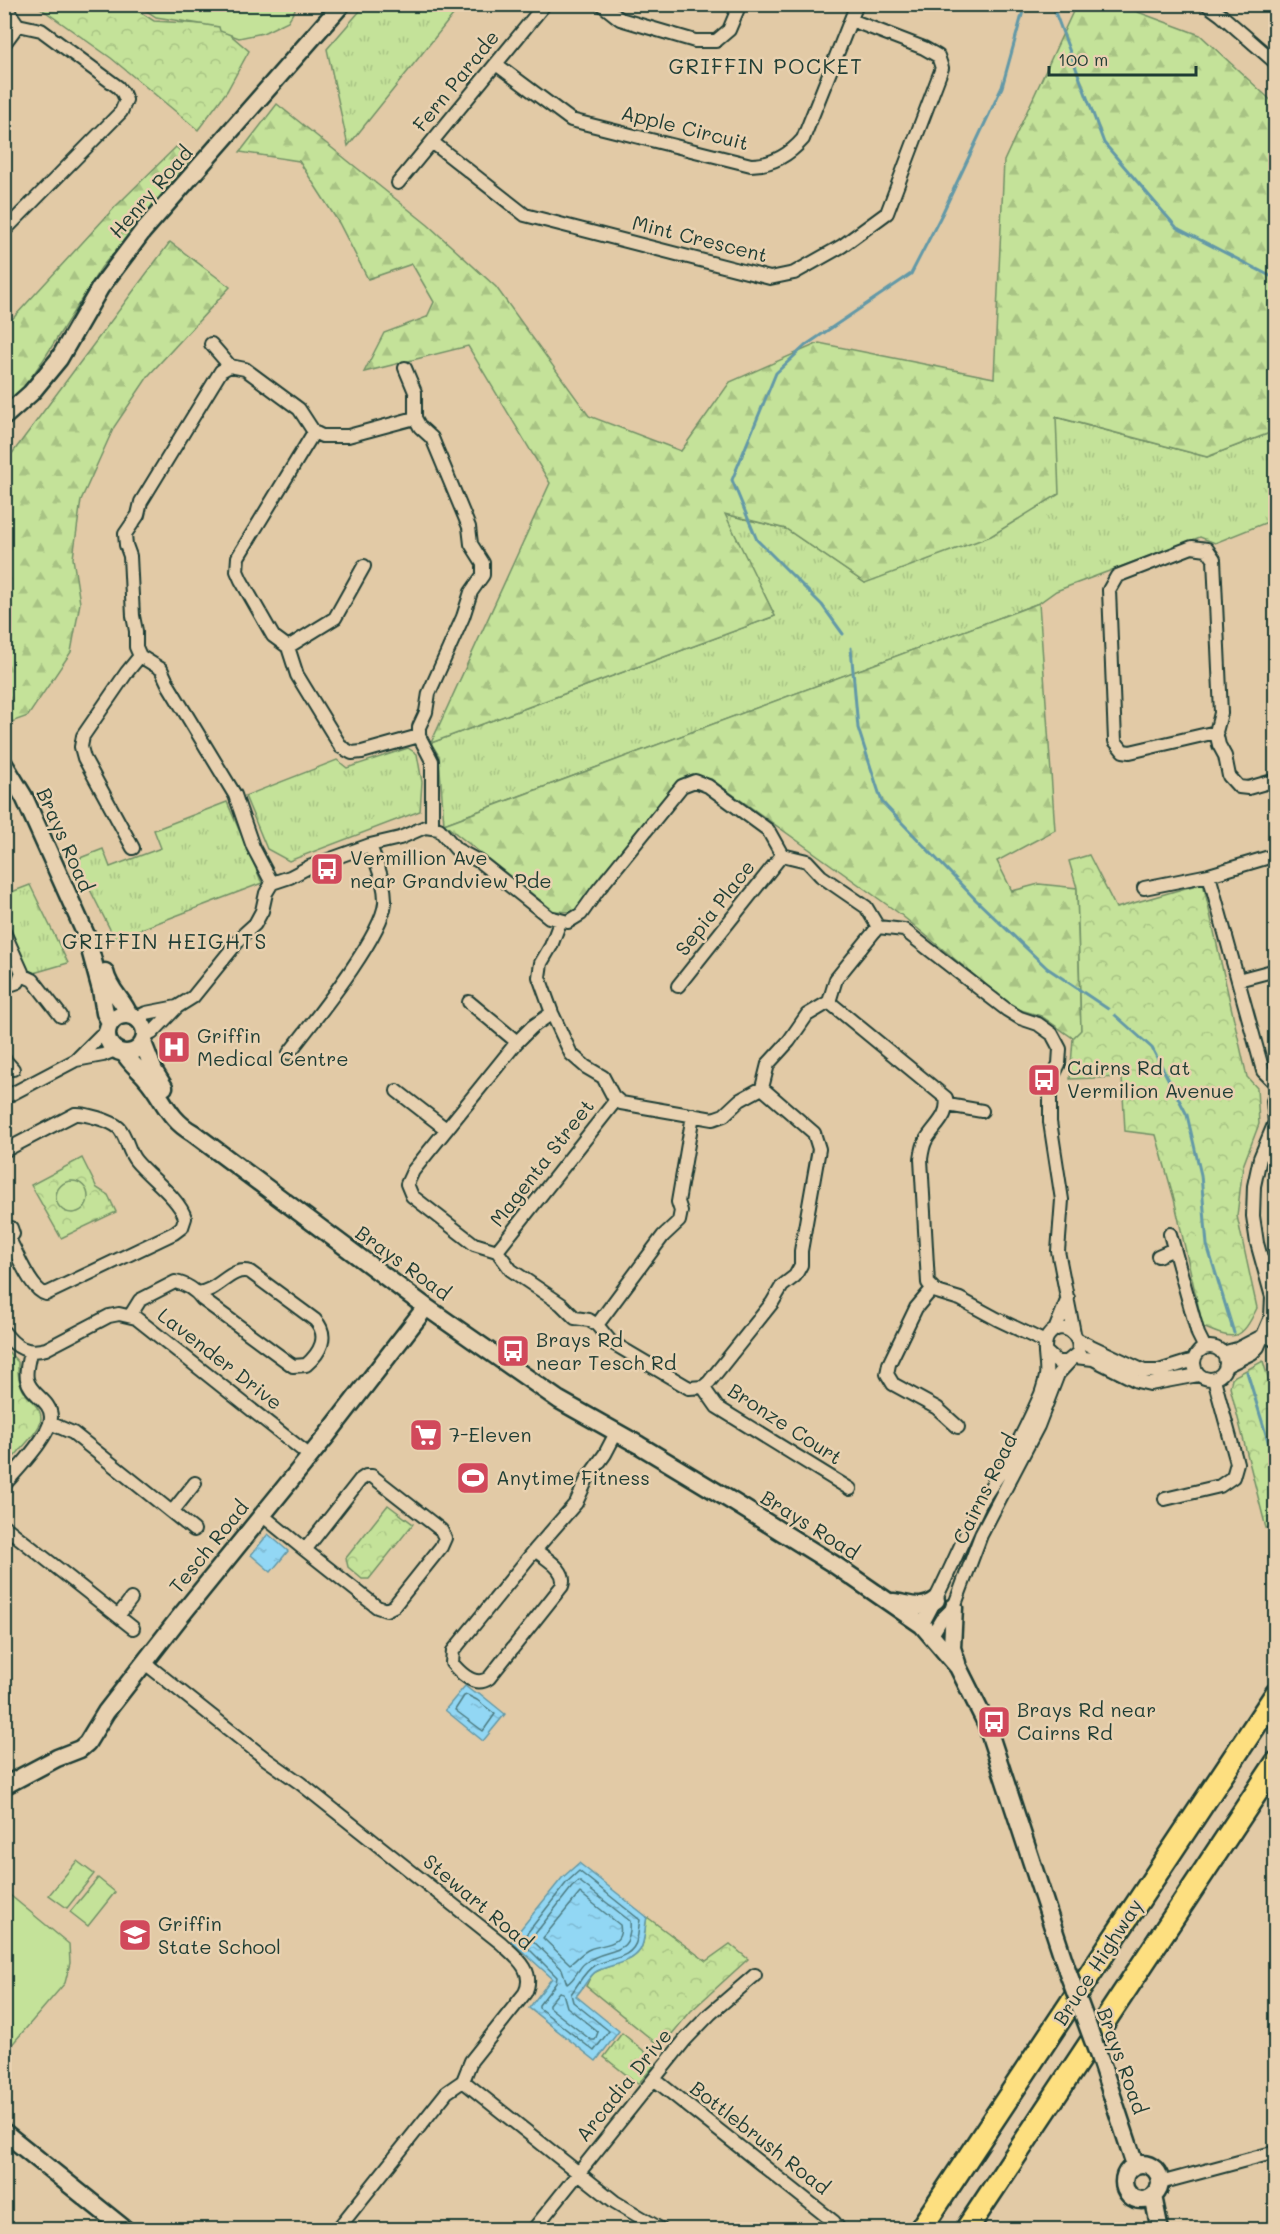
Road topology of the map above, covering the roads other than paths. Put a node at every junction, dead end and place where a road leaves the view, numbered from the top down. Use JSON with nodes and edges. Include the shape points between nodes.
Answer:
{"nodes":[{"id":1,"x":342,"y":4,"type":"edge"},
{"id":2,"x":545,"y":4,"type":"edge"},
{"id":3,"x":601,"y":4,"type":"edge"},
{"id":4,"x":740,"y":4,"type":"edge"},
{"id":5,"x":856,"y":4,"type":"edge"},
{"id":6,"x":1206,"y":4,"type":"edge"},
{"id":7,"x":4,"y":5,"type":"edge"},
{"id":8,"x":851,"y":20,"type":"junction"},
{"id":9,"x":18,"y":25,"type":"junction"},
{"id":10,"x":4,"y":44,"type":"edge"},
{"id":11,"x":1275,"y":63,"type":"edge"},
{"id":12,"x":496,"y":64,"type":"junction"},
{"id":13,"x":432,"y":142,"type":"junction"},
{"id":14,"x":398,"y":183,"type":"dead end"},
{"id":15,"x":4,"y":231,"type":"edge"},
{"id":16,"x":211,"y":344,"type":"dead end"},
{"id":17,"x":230,"y":366,"type":"junction"},
{"id":18,"x":405,"y":368,"type":"dead end"},
{"id":19,"x":4,"y":417,"type":"edge"},
{"id":20,"x":415,"y":418,"type":"junction"},
{"id":21,"x":314,"y":432,"type":"junction"},
{"id":22,"x":364,"y":566,"type":"dead end"},
{"id":23,"x":288,"y":647,"type":"junction"},
{"id":24,"x":140,"y":656,"type":"junction"},
{"id":25,"x":1216,"y":732,"type":"junction"},
{"id":26,"x":419,"y":736,"type":"junction"},
{"id":27,"x":4,"y":764,"type":"edge"},
{"id":28,"x":1275,"y":780,"type":"edge"},
{"id":29,"x":432,"y":827,"type":"junction"},
{"id":30,"x":370,"y":845,"type":"junction"},
{"id":31,"x":133,"y":848,"type":"dead end"},
{"id":32,"x":782,"y":855,"type":"junction"},
{"id":33,"x":1275,"y":855,"type":"edge"},
{"id":34,"x":1209,"y":875,"type":"junction"},
{"id":35,"x":272,"y":883,"type":"junction"},
{"id":36,"x":1144,"y":888,"type":"dead end"},
{"id":37,"x":560,"y":922,"type":"junction"},
{"id":38,"x":878,"y":927,"type":"junction"},
{"id":39,"x":4,"y":932,"type":"edge"},
{"id":40,"x":86,"y":935,"type":"junction"},
{"id":41,"x":1275,"y":970,"type":"edge"},
{"id":42,"x":22,"y":975,"type":"junction"},
{"id":43,"x":1238,"y":980,"type":"junction"},
{"id":44,"x":678,"y":986,"type":"dead end"},
{"id":45,"x":4,"y":987,"type":"edge"},
{"id":46,"x":469,"y":1002,"type":"dead end"},
{"id":47,"x":829,"y":1002,"type":"junction"},
{"id":48,"x":177,"y":1007,"type":"junction"},
{"id":49,"x":552,"y":1013,"type":"junction"},
{"id":50,"x":61,"y":1016,"type":"dead end"},
{"id":51,"x":133,"y":1016,"type":"junction"},
{"id":52,"x":108,"y":1028,"type":"junction"},
{"id":53,"x":144,"y":1039,"type":"junction"},
{"id":54,"x":517,"y":1042,"type":"junction"},
{"id":55,"x":120,"y":1052,"type":"junction"},
{"id":56,"x":290,"y":1053,"type":"dead end"},
{"id":57,"x":76,"y":1060,"type":"junction"},
{"id":58,"x":1275,"y":1084,"type":"edge"},
{"id":59,"x":762,"y":1088,"type":"junction"},
{"id":60,"x":398,"y":1091,"type":"dead end"},
{"id":61,"x":1275,"y":1095,"type":"edge"},
{"id":62,"x":4,"y":1098,"type":"edge"},
{"id":63,"x":616,"y":1100,"type":"junction"},
{"id":64,"x":948,"y":1105,"type":"junction"},
{"id":65,"x":982,"y":1111,"type":"dead end"},
{"id":66,"x":693,"y":1116,"type":"junction"},
{"id":67,"x":446,"y":1129,"type":"junction"},
{"id":68,"x":193,"y":1133,"type":"junction"},
{"id":69,"x":4,"y":1151,"type":"edge"},
{"id":70,"x":4,"y":1227,"type":"edge"},
{"id":71,"x":1170,"y":1234,"type":"dead end"},
{"id":72,"x":7,"y":1240,"type":"edge"},
{"id":73,"x":1174,"y":1249,"type":"junction"},
{"id":74,"x":497,"y":1251,"type":"junction"},
{"id":75,"x":1158,"y":1256,"type":"dead end"},
{"id":76,"x":1275,"y":1261,"type":"edge"},
{"id":77,"x":1263,"y":1264,"type":"junction"},
{"id":78,"x":213,"y":1289,"type":"junction"},
{"id":79,"x":932,"y":1289,"type":"junction"},
{"id":80,"x":197,"y":1293,"type":"junction"},
{"id":81,"x":1068,"y":1297,"type":"junction"},
{"id":82,"x":426,"y":1307,"type":"junction"},
{"id":83,"x":214,"y":1308,"type":"junction"},
{"id":84,"x":130,"y":1316,"type":"junction"},
{"id":85,"x":597,"y":1324,"type":"junction"},
{"id":86,"x":1055,"y":1330,"type":"junction"},
{"id":87,"x":4,"y":1332,"type":"edge"},
{"id":88,"x":1076,"y":1337,"type":"junction"},
{"id":89,"x":1270,"y":1338,"type":"edge"},
{"id":90,"x":1046,"y":1347,"type":"junction"},
{"id":91,"x":1205,"y":1348,"type":"junction"},
{"id":92,"x":30,"y":1351,"type":"junction"},
{"id":93,"x":1222,"y":1353,"type":"junction"},
{"id":94,"x":1073,"y":1358,"type":"junction"},
{"id":95,"x":1194,"y":1360,"type":"junction"},
{"id":96,"x":1226,"y":1366,"type":"junction"},
{"id":97,"x":1198,"y":1375,"type":"junction"},
{"id":98,"x":1215,"y":1379,"type":"junction"},
{"id":99,"x":703,"y":1387,"type":"junction"},
{"id":100,"x":50,"y":1423,"type":"junction"},
{"id":101,"x":958,"y":1427,"type":"dead end"},
{"id":102,"x":616,"y":1433,"type":"junction"},
{"id":103,"x":310,"y":1456,"type":"junction"},
{"id":104,"x":7,"y":1478,"type":"edge"},
{"id":105,"x":195,"y":1483,"type":"dead end"},
{"id":106,"x":850,"y":1489,"type":"dead end"},
{"id":107,"x":1165,"y":1499,"type":"dead end"},
{"id":108,"x":172,"y":1512,"type":"junction"},
{"id":109,"x":262,"y":1515,"type":"junction"},
{"id":110,"x":4,"y":1526,"type":"edge"},
{"id":111,"x":194,"y":1530,"type":"dead end"},
{"id":112,"x":305,"y":1550,"type":"junction"},
{"id":113,"x":535,"y":1550,"type":"junction"},
{"id":114,"x":131,"y":1599,"type":"dead end"},
{"id":115,"x":936,"y":1600,"type":"junction"},
{"id":116,"x":889,"y":1601,"type":"junction"},
{"id":117,"x":954,"y":1607,"type":"junction"},
{"id":118,"x":117,"y":1616,"type":"junction"},
{"id":119,"x":133,"y":1628,"type":"dead end"},
{"id":120,"x":927,"y":1630,"type":"junction"},
{"id":121,"x":145,"y":1663,"type":"junction"},
{"id":122,"x":958,"y":1667,"type":"junction"},
{"id":123,"x":1275,"y":1694,"type":"edge"},
{"id":124,"x":1275,"y":1763,"type":"edge"},
{"id":125,"x":4,"y":1786,"type":"edge"},
{"id":126,"x":755,"y":1975,"type":"dead end"},
{"id":127,"x":654,"y":2079,"type":"junction"},
{"id":128,"x":463,"y":2081,"type":"junction"},
{"id":129,"x":4,"y":2132,"type":"edge"},
{"id":130,"x":1275,"y":2152,"type":"edge"},
{"id":131,"x":1135,"y":2165,"type":"junction"},
{"id":132,"x":579,"y":2173,"type":"junction"},
{"id":133,"x":1150,"y":2193,"type":"junction"},
{"id":134,"x":126,"y":2229,"type":"edge"},
{"id":135,"x":337,"y":2229,"type":"edge"},
{"id":136,"x":533,"y":2229,"type":"edge"},
{"id":137,"x":662,"y":2229,"type":"edge"},
{"id":138,"x":840,"y":2229,"type":"edge"},
{"id":139,"x":920,"y":2229,"type":"edge"},
{"id":140,"x":966,"y":2229,"type":"edge"},
{"id":141,"x":1150,"y":2229,"type":"edge"},
{"id":142,"x":1160,"y":2229,"type":"edge"}],
"edges":[{"from":1,"to":19,"type":"main road","name":"Henry Road","via":[[143,231],[106,280],[59,359]]},
{"from":2,"to":12,"type":"street","name":"Fern Parade"},
{"from":3,"to":4,"type":"street","via":[[620,19],[695,41],[716,41],[729,30]]},
{"from":5,"to":8,"type":"street","name":"Apple Circuit"},
{"from":6,"to":11,"type":"street"},
{"from":7,"to":9,"type":"street"},
{"from":8,"to":12,"type":"street","name":"Apple Circuit","via":[[803,139],[796,148],[765,165],[751,165],[571,120]]},
{"from":8,"to":13,"type":"street","name":"Mint Crescent","via":[[931,52],[938,56],[942,68],[887,213],[842,246],[794,273],[770,278],[525,215]]},
{"from":9,"to":10,"type":"street"},
{"from":9,"to":15,"type":"street","via":[[41,30],[118,87],[126,100],[121,112]]},
{"from":12,"to":13,"type":"street","name":"Fern Parade"},
{"from":13,"to":14,"type":"street","name":"Fern Parade"},
{"from":16,"to":17,"type":"street"},
{"from":17,"to":21,"type":"street","via":[[245,369],[299,409]]},
{"from":17,"to":24,"type":"street","via":[[221,371],[141,502],[126,534]]},
{"from":18,"to":20,"type":"street","via":[[415,392]]},
{"from":20,"to":21,"type":"street","via":[[348,436],[322,436]]},
{"from":20,"to":26,"type":"street","via":[[432,438],[469,527],[471,544],[483,563],[483,575],[471,592],[429,693]]},
{"from":21,"to":23,"type":"street","via":[[238,557],[237,570],[273,636]]},
{"from":22,"to":23,"type":"street","via":[[335,618]]},
{"from":23,"to":26,"type":"street","via":[[297,675],[341,747],[352,753],[362,752]]},
{"from":24,"to":31,"type":"street","via":[[82,736],[81,747]]},
{"from":24,"to":35,"type":"street","via":[[161,669],[235,795],[253,847]]},
{"from":25,"to":25,"type":"street","via":[[1221,713],[1214,559],[1207,549],[1192,547],[1117,576],[1112,582],[1109,590],[1115,741],[1123,751],[1130,752]]},
{"from":25,"to":28,"type":"street","via":[[1229,776],[1239,787]]},
{"from":26,"to":29,"type":"street","via":[[432,760]]},
{"from":27,"to":40,"type":"main road","name":"Brays Road","via":[[24,797]]},
{"from":29,"to":30,"type":"street"},
{"from":29,"to":37,"type":"street","via":[[444,833],[456,849],[480,862]]},
{"from":30,"to":35,"type":"street"},
{"from":30,"to":56,"type":"street","via":[[385,892],[381,918],[338,988]]},
{"from":32,"to":37,"type":"street","via":[[768,830],[708,786],[694,782],[682,786],[581,914]]},
{"from":32,"to":38,"type":"street","via":[[807,861],[821,876],[866,907]]},
{"from":32,"to":44,"type":"street","name":"Sepia Place"},
{"from":33,"to":34,"type":"street"},
{"from":34,"to":36,"type":"street"},
{"from":34,"to":43,"type":"street"},
{"from":35,"to":48,"type":"street","via":[[255,924],[197,993]]},
{"from":37,"to":49,"type":"street","via":[[539,971]]},
{"from":38,"to":47,"type":"street","via":[[836,980]]},
{"from":38,"to":81,"type":"street","via":[[904,930],[1007,1010],[1052,1034],[1060,1048],[1059,1064],[1050,1082],[1050,1122],[1062,1200],[1058,1251]]},
{"from":39,"to":42,"type":"street"},
{"from":40,"to":51,"type":"main road","name":"Brays Road","via":[[96,946],[112,991]]},
{"from":40,"to":52,"type":"main road","name":"Brays Road"},
{"from":41,"to":43,"type":"street"},
{"from":42,"to":45,"type":"street","via":[[18,982]]},
{"from":42,"to":50,"type":"street","via":[[33,981]]},
{"from":43,"to":58,"type":"street","via":[[1263,1071]]},
{"from":46,"to":54,"type":"street"},
{"from":47,"to":59,"type":"street","via":[[803,1019],[768,1064]]},
{"from":47,"to":64,"type":"street","via":[[940,1091]]},
{"from":48,"to":51,"type":"street"},
{"from":48,"to":53,"type":"street"},
{"from":49,"to":54,"type":"street"},
{"from":49,"to":63,"type":"street","via":[[571,1054],[603,1077]]},
{"from":51,"to":52,"type":"main road","via":[[118,1016]]},
{"from":51,"to":53,"type":"main road","via":[[144,1025]]},
{"from":52,"to":55,"type":"main road","via":[[110,1046]]},
{"from":52,"to":57,"type":"street"},
{"from":53,"to":55,"type":"main road","via":[[136,1051]]},
{"from":53,"to":68,"type":"main road","name":"Brays Road","via":[[154,1071]]},
{"from":54,"to":67,"type":"street"},
{"from":55,"to":57,"type":"street"},
{"from":55,"to":68,"type":"main road","name":"Brays Road","via":[[153,1087],[174,1120]]},
{"from":57,"to":62,"type":"street"},
{"from":59,"to":66,"type":"street","via":[[740,1100],[724,1116]]},
{"from":59,"to":99,"type":"street","via":[[814,1133],[818,1141],[801,1265]]},
{"from":60,"to":67,"type":"street"},
{"from":61,"to":77,"type":"street","via":[[1275,1122],[1260,1158],[1254,1186],[1253,1216]]},
{"from":63,"to":66,"type":"street"},
{"from":63,"to":74,"type":"street","name":"Magenta Street"},
{"from":64,"to":65,"type":"street"},
{"from":64,"to":79,"type":"street","via":[[926,1140],[921,1159],[926,1268]]},
{"from":66,"to":85,"type":"street","via":[[678,1202],[679,1221],[663,1236]]},
{"from":67,"to":74,"type":"street","via":[[413,1171],[407,1184],[412,1196],[474,1244]]},
{"from":68,"to":82,"type":"main road","name":"Brays Road"},
{"from":69,"to":72,"type":"street","via":[[75,1113],[111,1124],[122,1133],[134,1160],[185,1218],[174,1233],[46,1294],[34,1287]]},
{"from":70,"to":72,"type":"street","via":[[12,1230]]},
{"from":71,"to":73,"type":"street"},
{"from":73,"to":75,"type":"street"},
{"from":73,"to":91,"type":"street"},
{"from":74,"to":85,"type":"street","via":[[511,1270],[575,1318]]},
{"from":76,"to":77,"type":"street"},
{"from":77,"to":89,"type":"street","via":[[1272,1297]]},
{"from":78,"to":80,"type":"street"},
{"from":78,"to":83,"type":"street"},
{"from":78,"to":83,"type":"street","via":[[236,1272],[250,1272],[315,1320],[322,1329],[322,1346],[306,1365],[293,1366]]},
{"from":79,"to":90,"type":"street","via":[[960,1299]]},
{"from":79,"to":101,"type":"street","via":[[916,1308],[887,1374],[893,1384],[937,1408]]},
{"from":80,"to":83,"type":"street"},
{"from":80,"to":84,"type":"street","via":[[183,1284],[172,1283],[140,1300]]},
{"from":81,"to":86,"type":"street"},
{"from":81,"to":88,"type":"street"},
{"from":82,"to":102,"type":"main road","name":"Brays Road","via":[[559,1400]]},
{"from":82,"to":103,"type":"main road","name":"Tesch Road"},
{"from":84,"to":92,"type":"street","name":"Lavender Drive","via":[[109,1316],[46,1349]]},
{"from":84,"to":103,"type":"street","name":"Lavender Drive"},
{"from":85,"to":99,"type":"street","via":[[611,1342],[677,1383],[689,1388]]},
{"from":86,"to":88,"type":"street","via":[[1065,1329]]},
{"from":86,"to":90,"type":"street","via":[[1047,1337]]},
{"from":87,"to":92,"type":"street","via":[[15,1345]]},
{"from":88,"to":94,"type":"street","via":[[1079,1348]]},
{"from":88,"to":95,"type":"street","via":[[1144,1371],[1160,1371]]},
{"from":89,"to":93,"type":"street"},
{"from":89,"to":96,"type":"street"},
{"from":90,"to":94,"type":"street","via":[[1057,1362]]},
{"from":90,"to":115,"type":"street","name":"Cairns Road","via":[[1042,1391],[1011,1456],[981,1503]]},
{"from":91,"to":93,"type":"street"},
{"from":91,"to":95,"type":"street"},
{"from":92,"to":100,"type":"street","via":[[27,1381],[49,1408]]},
{"from":93,"to":96,"type":"street"},
{"from":94,"to":97,"type":"street","via":[[1093,1359],[1150,1384]]},
{"from":94,"to":117,"type":"street","name":"Cairns Road","via":[[1058,1374],[1038,1426],[981,1536]]},
{"from":95,"to":97,"type":"street"},
{"from":96,"to":98,"type":"street"},
{"from":97,"to":98,"type":"street"},
{"from":98,"to":107,"type":"street","via":[[1237,1463],[1233,1477],[1220,1486]]},
{"from":99,"to":106,"type":"street","name":"Bronze Court","via":[[717,1407]]},
{"from":100,"to":104,"type":"street","via":[[40,1441]]},
{"from":100,"to":108,"type":"street","via":[[73,1433]]},
{"from":102,"to":113,"type":"street","via":[[576,1503]]},
{"from":102,"to":116,"type":"main road","name":"Brays Road"},
{"from":103,"to":109,"type":"main road","name":"Tesch Road"},
{"from":105,"to":108,"type":"street"},
{"from":108,"to":111,"type":"street"},
{"from":109,"to":112,"type":"street"},
{"from":109,"to":121,"type":"main road","name":"Tesch Road"},
{"from":110,"to":118,"type":"street"},
{"from":112,"to":112,"type":"street","via":[[360,1480],[369,1476],[441,1530],[445,1538],[394,1606],[386,1610]]},
{"from":113,"to":113,"type":"street","via":[[561,1572],[563,1584],[489,1678],[474,1682],[452,1663],[453,1651]]},
{"from":114,"to":118,"type":"street"},
{"from":115,"to":116,"type":"main road","via":[[928,1606]]},
{"from":115,"to":120,"type":"street","name":"Cairns Road"},
{"from":116,"to":120,"type":"main road","name":"Brays Road"},
{"from":117,"to":120,"type":"street","name":"Cairns Road"},
{"from":117,"to":122,"type":"main road","via":[[952,1648]]},
{"from":118,"to":119,"type":"street"},
{"from":120,"to":122,"type":"main road","name":"Brays Road"},
{"from":121,"to":125,"type":"main road","name":"Tesch Road","via":[[84,1746]]},
{"from":121,"to":128,"type":"street","name":"Stewart Road","via":[[501,1943],[524,1966],[529,1978],[525,1993],[471,2061]]},
{"from":122,"to":131,"type":"main road","name":"Brays Road","bridge":true,"via":[[986,1723]]},
{"from":123,"to":139,"type":"highway","name":"Bruce Highway"},
{"from":124,"to":140,"type":"highway","name":"Bruce Highway"},
{"from":126,"to":127,"type":"street","name":"Arcadia Drive","via":[[697,2026]]},
{"from":127,"to":132,"type":"street","name":"Arcadia Drive"},
{"from":127,"to":138,"type":"street","name":"Bottlebrush Road"},
{"from":128,"to":132,"type":"street"},
{"from":128,"to":135,"type":"street","name":"Stewart Road","via":[[444,2095]]},
{"from":129,"to":134,"type":"main road"},
{"from":130,"to":133,"type":"street"},
{"from":131,"to":133,"type":"main road","via":[[1152,2167],[1156,2172]]},
{"from":131,"to":133,"type":"main road","via":[[1126,2172],[1128,2194]]},
{"from":132,"to":136,"type":"street","name":"Arcadia Drive"},
{"from":132,"to":137,"type":"street","via":[[623,2208]]},
{"from":133,"to":141,"type":"main road"},
{"from":133,"to":142,"type":"main road"}]}
